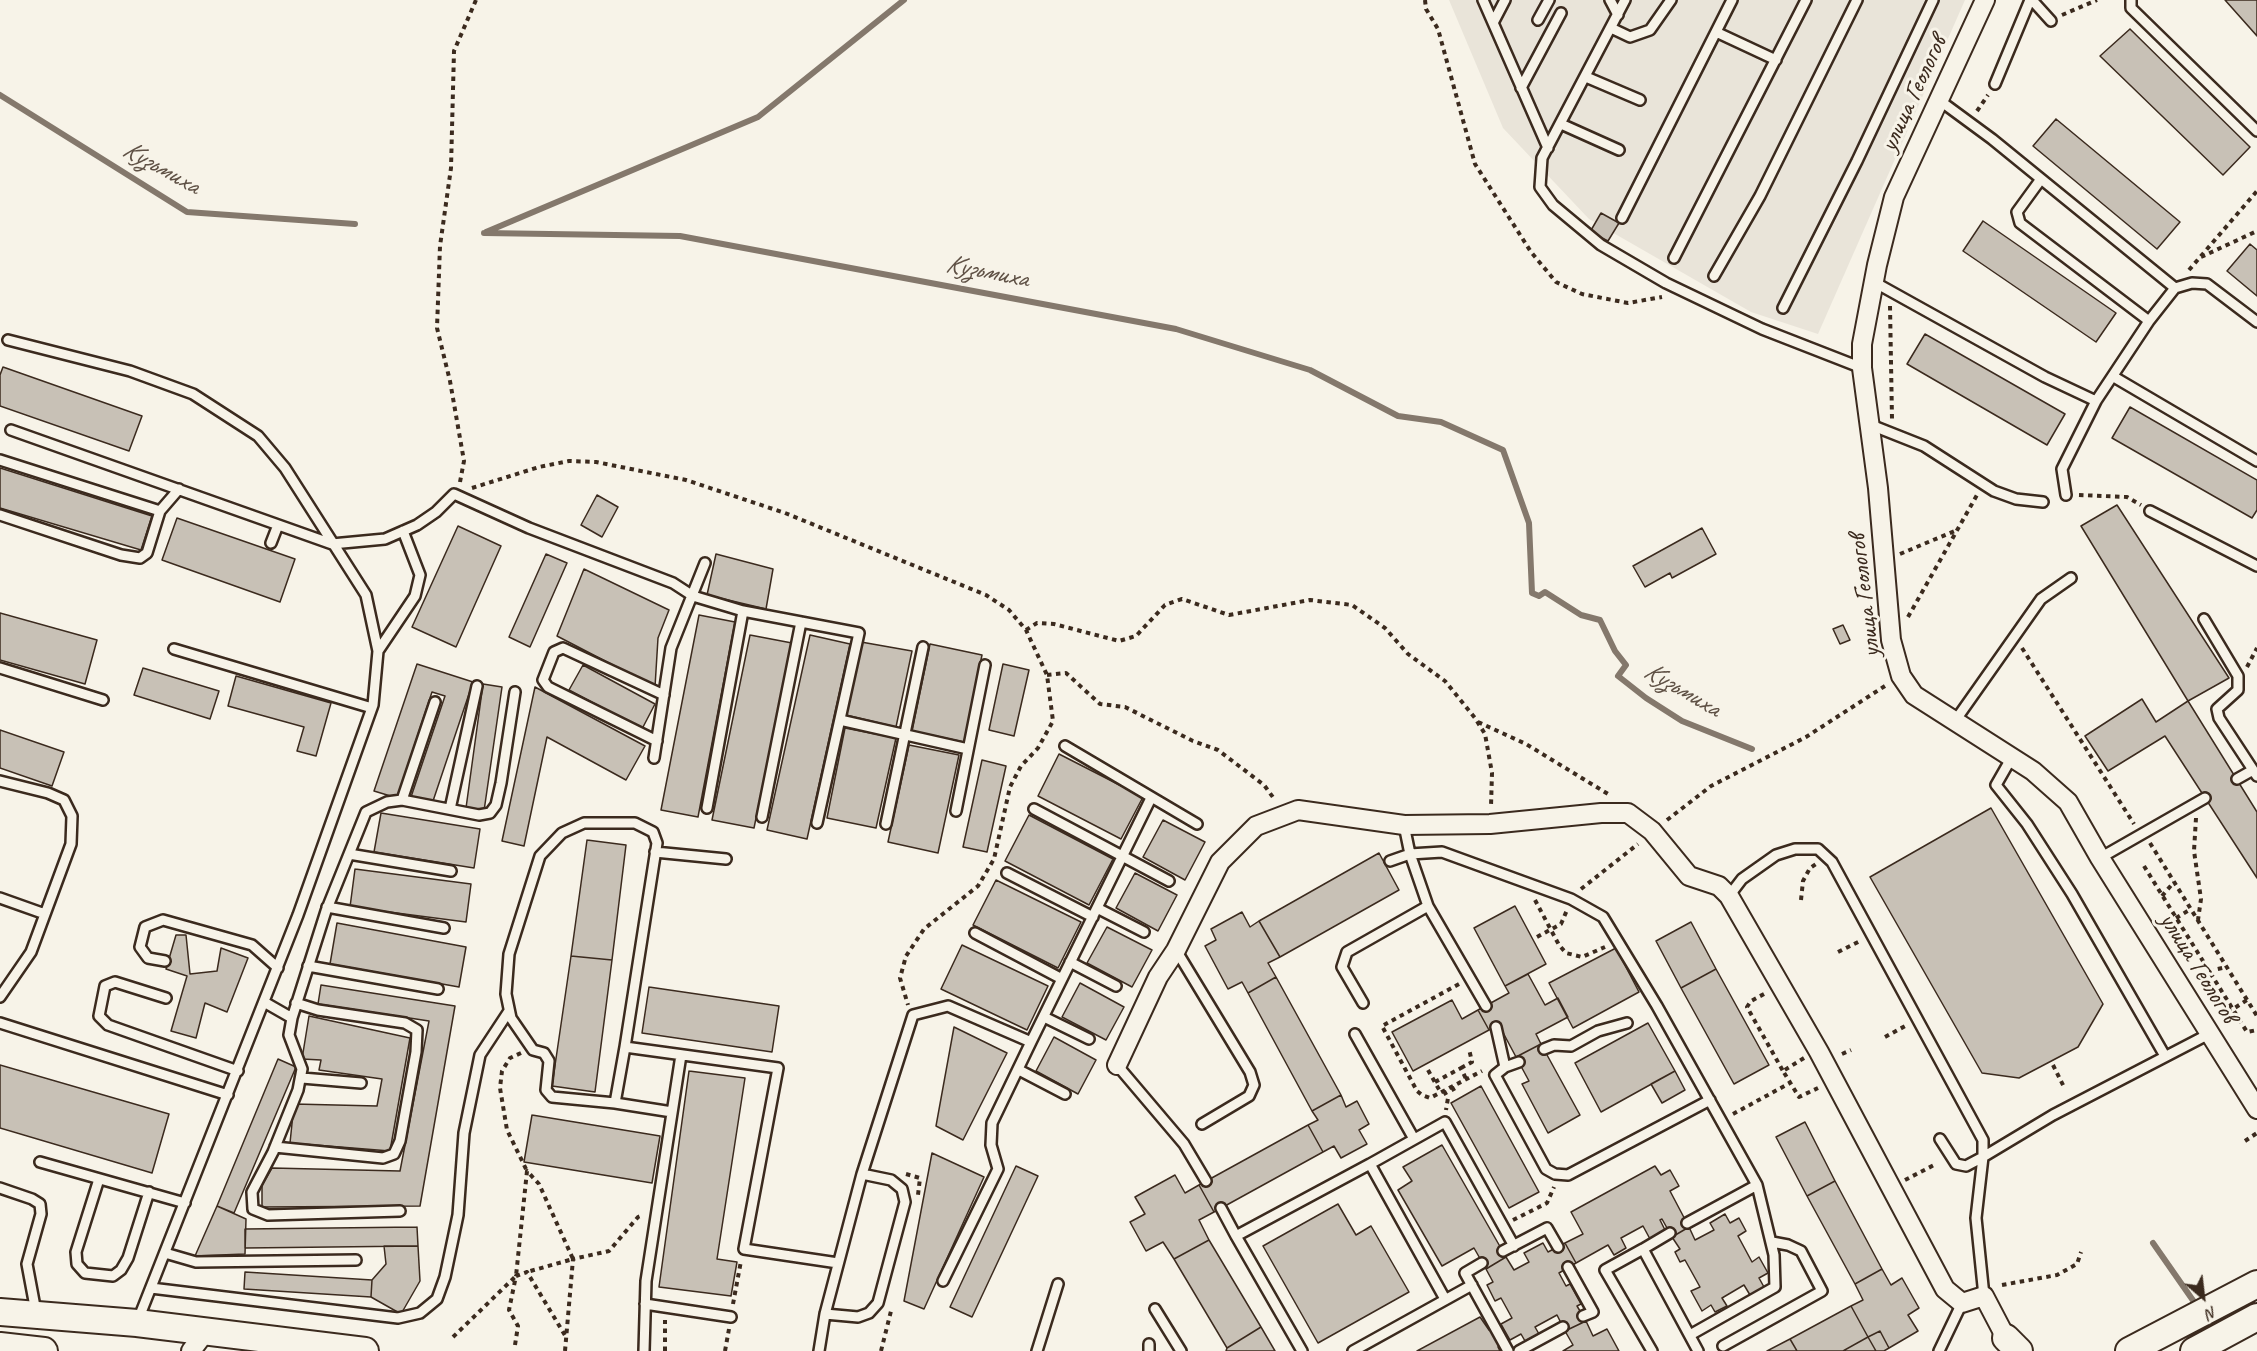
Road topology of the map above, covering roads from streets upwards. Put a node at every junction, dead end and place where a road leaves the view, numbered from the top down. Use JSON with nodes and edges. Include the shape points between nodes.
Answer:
{"nodes":[{"id":1,"x":1985,"y":0,"type":"edge"},
{"id":2,"x":1117,"y":1065,"type":"road end"},
{"id":3,"x":2257,"y":1108,"type":"edge"},
{"id":4,"x":2257,"y":1284,"type":"edge"},
{"id":5,"x":0,"y":1312,"type":"edge"},
{"id":6,"x":2257,"y":1317,"type":"edge"},
{"id":7,"x":199,"y":1341,"type":"edge"},
{"id":8,"x":0,"y":1346,"type":"edge"},
{"id":9,"x":2013,"y":1347,"type":"edge"},
{"id":10,"x":2200,"y":1348,"type":"edge"},
{"id":11,"x":44,"y":1351,"type":"edge"},
{"id":12,"x":365,"y":1351,"type":"edge"},
{"id":13,"x":2129,"y":1351,"type":"edge"}],
"edges":[{"from":1,"to":3,"type":"street","name":"улица Геологов","via":[[1894,197],[1881,286],[1862,344],[1891,640],[1901,676],[1914,695],[2012,757],[2068,802]]},
{"from":2,"to":9,"type":"street","via":[[1158,977],[1176,950],[1220,862],[1256,826],[1298,810],[1404,825],[1490,824],[1628,813],[1652,831],[1689,876],[1719,886],[1729,896],[1819,1052],[1945,1289],[1962,1303],[1984,1296]]},
{"from":4,"to":13,"type":"main road"},
{"from":5,"to":7,"type":"main road","via":[[137,1323]]},
{"from":6,"to":10,"type":"main road"},
{"from":7,"to":12,"type":"main road"},
{"from":8,"to":11,"type":"main road"}]}
